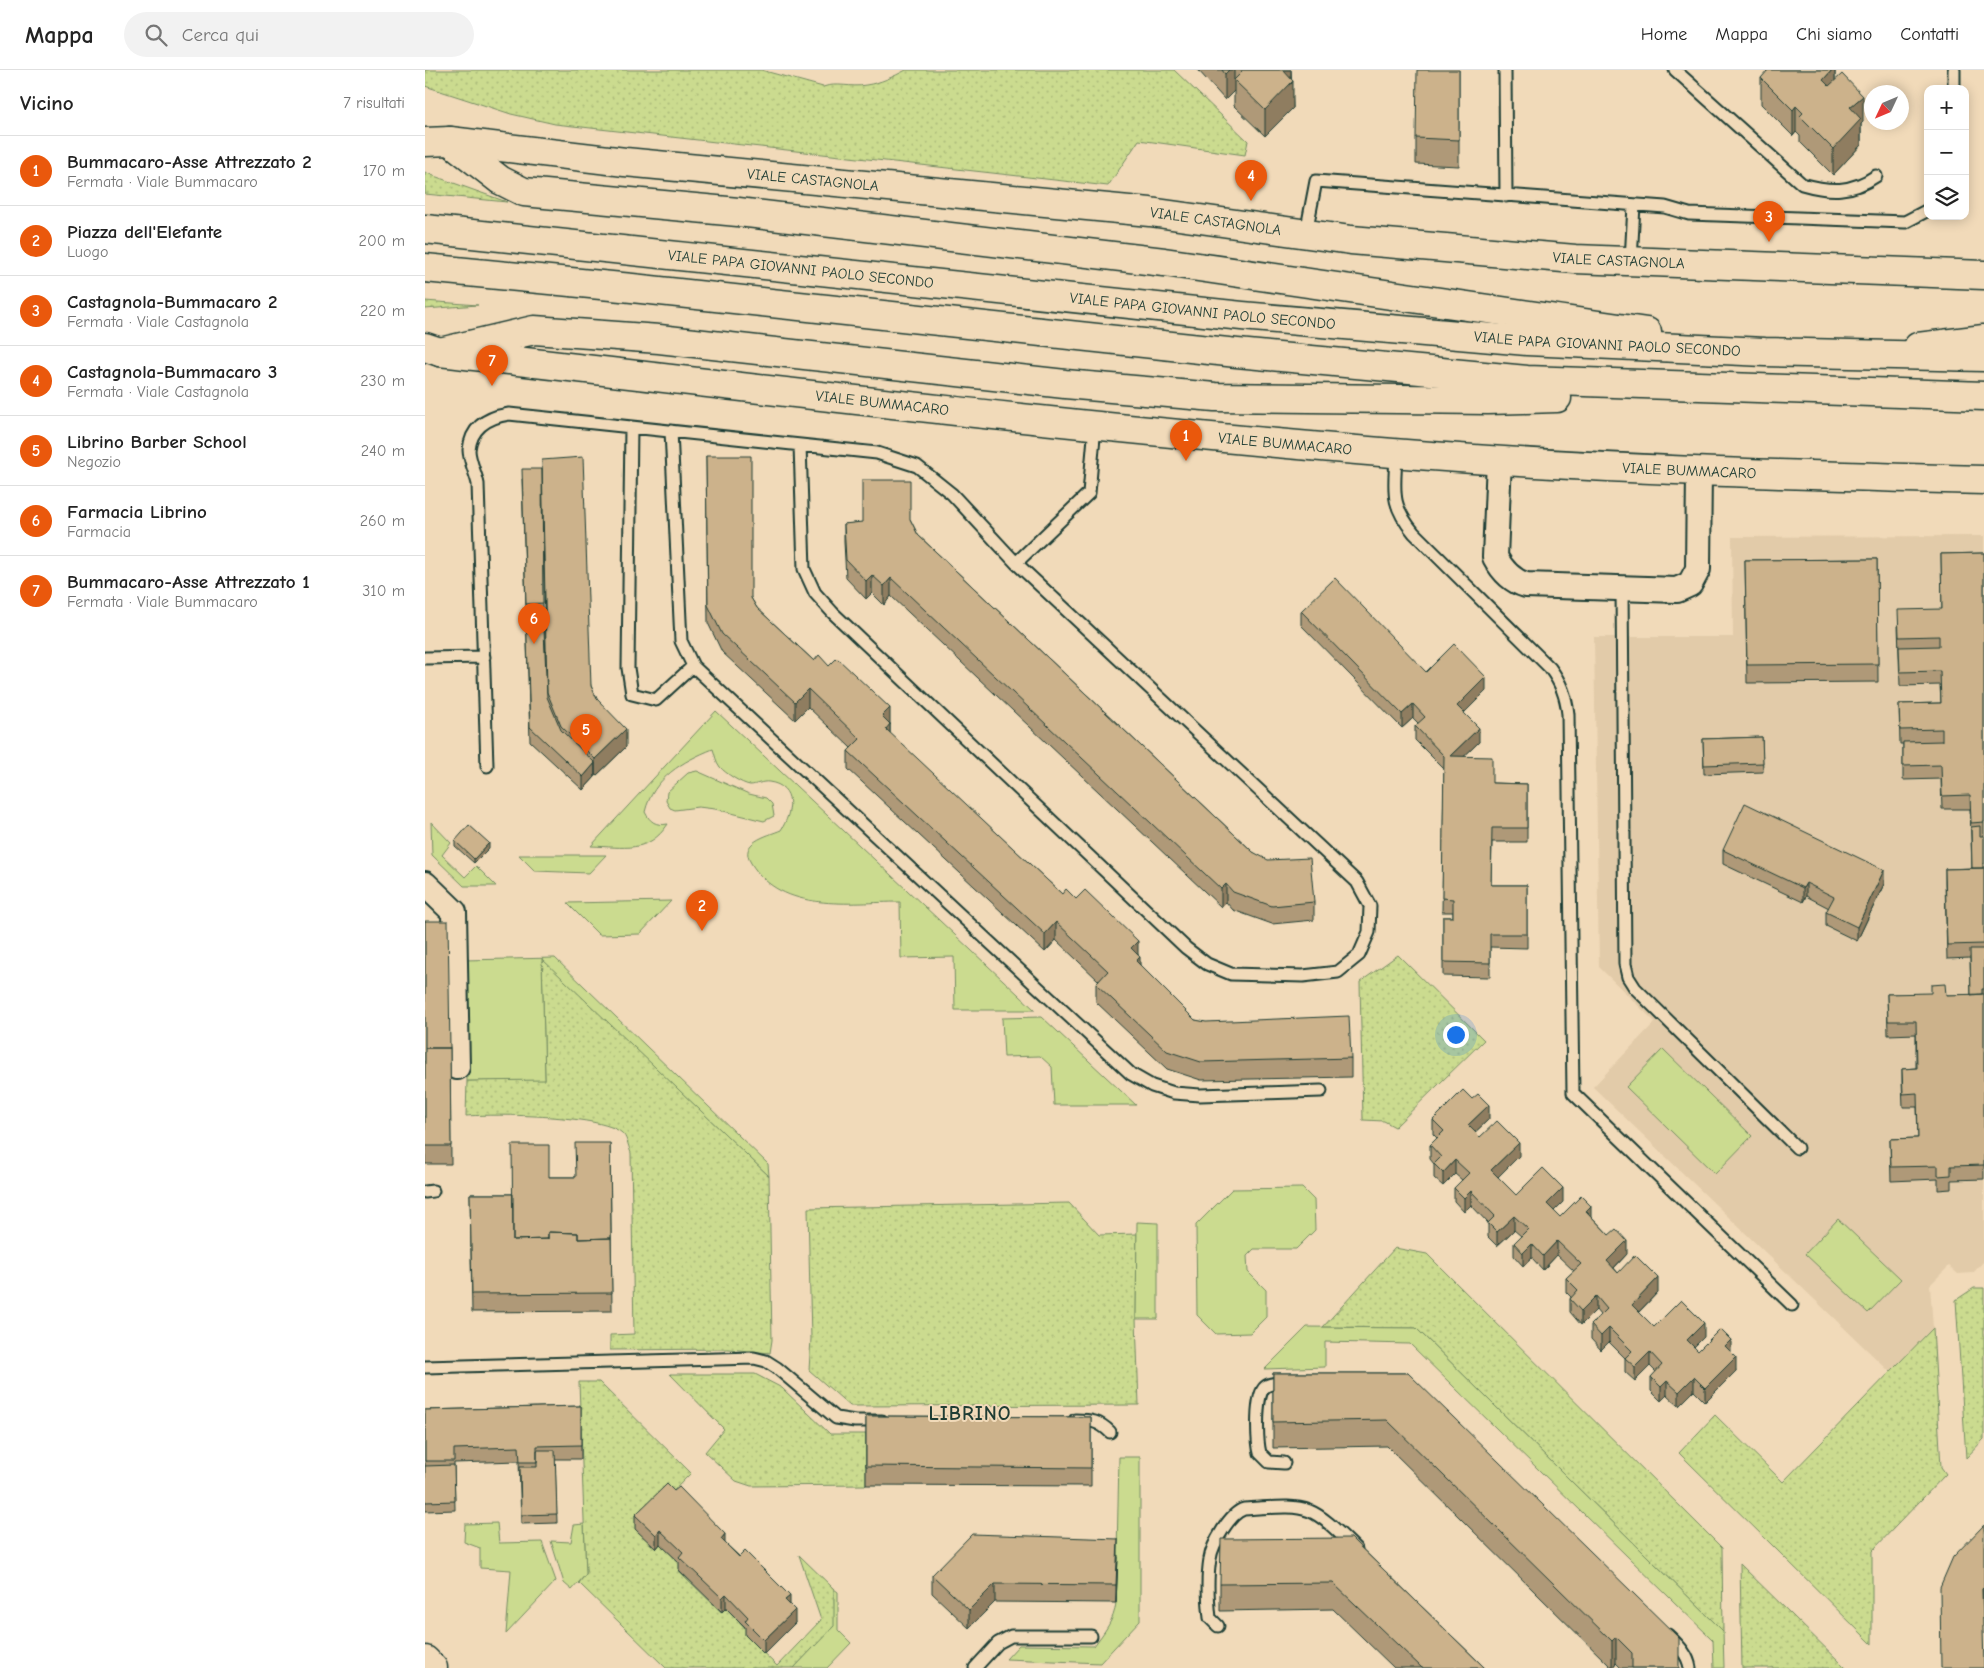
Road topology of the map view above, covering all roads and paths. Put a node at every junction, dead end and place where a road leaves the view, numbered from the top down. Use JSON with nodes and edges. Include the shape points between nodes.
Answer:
{"nodes":[{"id":1,"x":1505,"y":70,"type":"edge"},
{"id":2,"x":1675,"y":70,"type":"edge"},
{"id":3,"x":1953,"y":70,"type":"edge"},
{"id":4,"x":1954,"y":85,"type":"edge"},
{"id":5,"x":425,"y":126,"type":"edge"},
{"id":6,"x":437,"y":142,"type":"edge"},
{"id":7,"x":1876,"y":176,"type":"dead end"},
{"id":8,"x":1506,"y":196,"type":"junction"},
{"id":9,"x":1634,"y":205,"type":"junction"},
{"id":10,"x":1924,"y":212,"type":"edge"},
{"id":11,"x":425,"y":229,"type":"edge"},
{"id":12,"x":1306,"y":234,"type":"junction"},
{"id":13,"x":1631,"y":261,"type":"junction"},
{"id":14,"x":425,"y":268,"type":"edge"},
{"id":15,"x":1984,"y":275,"type":"edge"},
{"id":16,"x":1984,"y":339,"type":"edge"},
{"id":17,"x":430,"y":351,"type":"edge"},
{"id":18,"x":1765,"y":352,"type":"junction"},
{"id":19,"x":1850,"y":354,"type":"junction"},
{"id":20,"x":1984,"y":358,"type":"edge"},
{"id":21,"x":1812,"y":392,"type":"junction"},
{"id":22,"x":1924,"y":394,"type":"junction"},
{"id":23,"x":1984,"y":396,"type":"edge"},
{"id":24,"x":1984,"y":404,"type":"edge"},
{"id":25,"x":631,"y":426,"type":"junction"},
{"id":26,"x":1095,"y":426,"type":"junction"},
{"id":27,"x":671,"y":431,"type":"junction"},
{"id":28,"x":800,"y":445,"type":"junction"},
{"id":29,"x":1396,"y":454,"type":"junction"},
{"id":30,"x":1499,"y":460,"type":"junction"},
{"id":31,"x":1699,"y":472,"type":"junction"},
{"id":32,"x":1984,"y":480,"type":"edge"},
{"id":33,"x":1016,"y":563,"type":"junction"},
{"id":34,"x":1622,"y":588,"type":"junction"},
{"id":35,"x":484,"y":657,"type":"junction"},
{"id":36,"x":425,"y":658,"type":"edge"},
{"id":37,"x":693,"y":666,"type":"junction"},
{"id":38,"x":487,"y":766,"type":"dead end"},
{"id":39,"x":425,"y":884,"type":"edge"},
{"id":40,"x":457,"y":1067,"type":"dead end"},
{"id":41,"x":1321,"y":1091,"type":"dead end"},
{"id":42,"x":1797,"y":1148,"type":"dead end"},
{"id":43,"x":1792,"y":1305,"type":"dead end"},
{"id":44,"x":425,"y":1367,"type":"edge"},
{"id":45,"x":1296,"y":1383,"type":"edge"},
{"id":46,"x":1066,"y":1420,"type":"edge"},
{"id":47,"x":894,"y":1421,"type":"edge"},
{"id":48,"x":1110,"y":1432,"type":"dead end"},
{"id":49,"x":1283,"y":1462,"type":"dead end"},
{"id":50,"x":1367,"y":1560,"type":"edge"},
{"id":51,"x":1218,"y":1626,"type":"dead end"},
{"id":52,"x":1660,"y":1627,"type":"edge"},
{"id":53,"x":1091,"y":1636,"type":"dead end"},
{"id":54,"x":425,"y":1660,"type":"edge"},
{"id":55,"x":433,"y":1668,"type":"edge"},
{"id":56,"x":975,"y":1668,"type":"edge"},
{"id":57,"x":1690,"y":1668,"type":"edge"}],
"edges":[{"from":1,"to":8,"type":"lane"},
{"from":2,"to":7,"type":"lane","via":[[1802,184],[1828,191],[1863,185]]},
{"from":3,"to":4,"type":"lane"},
{"from":5,"to":6,"type":"main road"},
{"from":6,"to":12,"type":"main road","name":"VIALE CASTAGNOLA","via":[[1150,212]]},
{"from":6,"to":18,"type":"main road","via":[[524,192],[738,212],[1164,262],[1589,322]]},
{"from":8,"to":9,"type":"lane"},
{"from":8,"to":12,"type":"lane","via":[[1316,180]]},
{"from":9,"to":10,"type":"lane","via":[[1665,207],[1689,214],[1905,222]]},
{"from":9,"to":13,"type":"lane"},
{"from":11,"to":18,"type":"main road","name":"VIALE PAPA GIOVANNI PAOLO SECONDO","via":[[1241,316],[1527,341]]},
{"from":12,"to":13,"type":"main road","name":"VIALE CASTAGNOLA","via":[[1575,259]]},
{"from":13,"to":15,"type":"main road","name":"VIALE CASTAGNOLA"},
{"from":14,"to":21,"type":"main road","via":[[1527,380]]},
{"from":16,"to":19,"type":"main road"},
{"from":17,"to":21,"type":"main road","via":[[534,330],[659,339],[1065,384],[1215,397],[1488,400]]},
{"from":17,"to":26,"type":"main road","name":"VIALE BUMMACARO"},
{"from":18,"to":19,"type":"main road","name":"VIALE PAPA GIOVANNI PAOLO SECONDO"},
{"from":19,"to":20,"type":"main road","name":"VIALE PAPA GIOVANNI PAOLO SECONDO"},
{"from":21,"to":22,"type":"main road"},
{"from":22,"to":23,"type":"main road"},
{"from":22,"to":24,"type":"main road"},
{"from":25,"to":27,"type":"lane"},
{"from":25,"to":35,"type":"lane","via":[[509,414],[491,417],[477,428],[469,450],[479,484]]},
{"from":25,"to":37,"type":"lane","via":[[628,668],[632,694],[656,700]]},
{"from":26,"to":29,"type":"main road","name":"VIALE BUMMACARO"},
{"from":26,"to":33,"type":"lane","via":[[1089,493]]},
{"from":27,"to":28,"type":"lane"},
{"from":27,"to":37,"type":"lane","via":[[681,641]]},
{"from":28,"to":33,"type":"lane","via":[[877,453],[917,466],[952,494]]},
{"from":28,"to":33,"type":"lane","via":[[804,569],[815,593],[1186,948],[1207,964],[1231,974],[1303,976],[1338,972],[1359,955],[1369,932],[1370,906],[1357,882]]},
{"from":29,"to":30,"type":"main road","name":"VIALE BUMMACARO"},
{"from":29,"to":43,"type":"lane","via":[[1395,499],[1400,517],[1550,668],[1566,696],[1573,1093]]},
{"from":30,"to":31,"type":"main road","name":"VIALE BUMMACARO"},
{"from":30,"to":34,"type":"street","via":[[1494,547],[1500,566],[1518,583],[1526,585]]},
{"from":31,"to":32,"type":"main road","name":"VIALE BUMMACARO"},
{"from":31,"to":34,"type":"street","via":[[1698,569],[1695,577],[1690,584],[1677,590]]},
{"from":34,"to":42,"type":"lane","via":[[1625,964],[1628,976],[1635,988]]},
{"from":35,"to":36,"type":"lane"},
{"from":35,"to":38,"type":"lane"},
{"from":37,"to":41,"type":"lane","via":[[1131,1074],[1174,1093]]},
{"from":39,"to":40,"type":"street","via":[[454,912]]},
{"from":44,"to":47,"type":"lane","via":[[754,1358],[777,1368],[835,1418]]},
{"from":45,"to":49,"type":"lane","via":[[1267,1385],[1259,1398],[1260,1453],[1269,1462]]},
{"from":46,"to":48,"type":"lane","via":[[1094,1421]]},
{"from":50,"to":51,"type":"lane","via":[[1326,1520],[1305,1508],[1237,1511],[1210,1558],[1210,1618]]},
{"from":52,"to":57,"type":"lane","via":[[1681,1648]]},
{"from":53,"to":56,"type":"lane","via":[[1011,1636],[998,1643]]},
{"from":54,"to":55,"type":"main road"}]}
